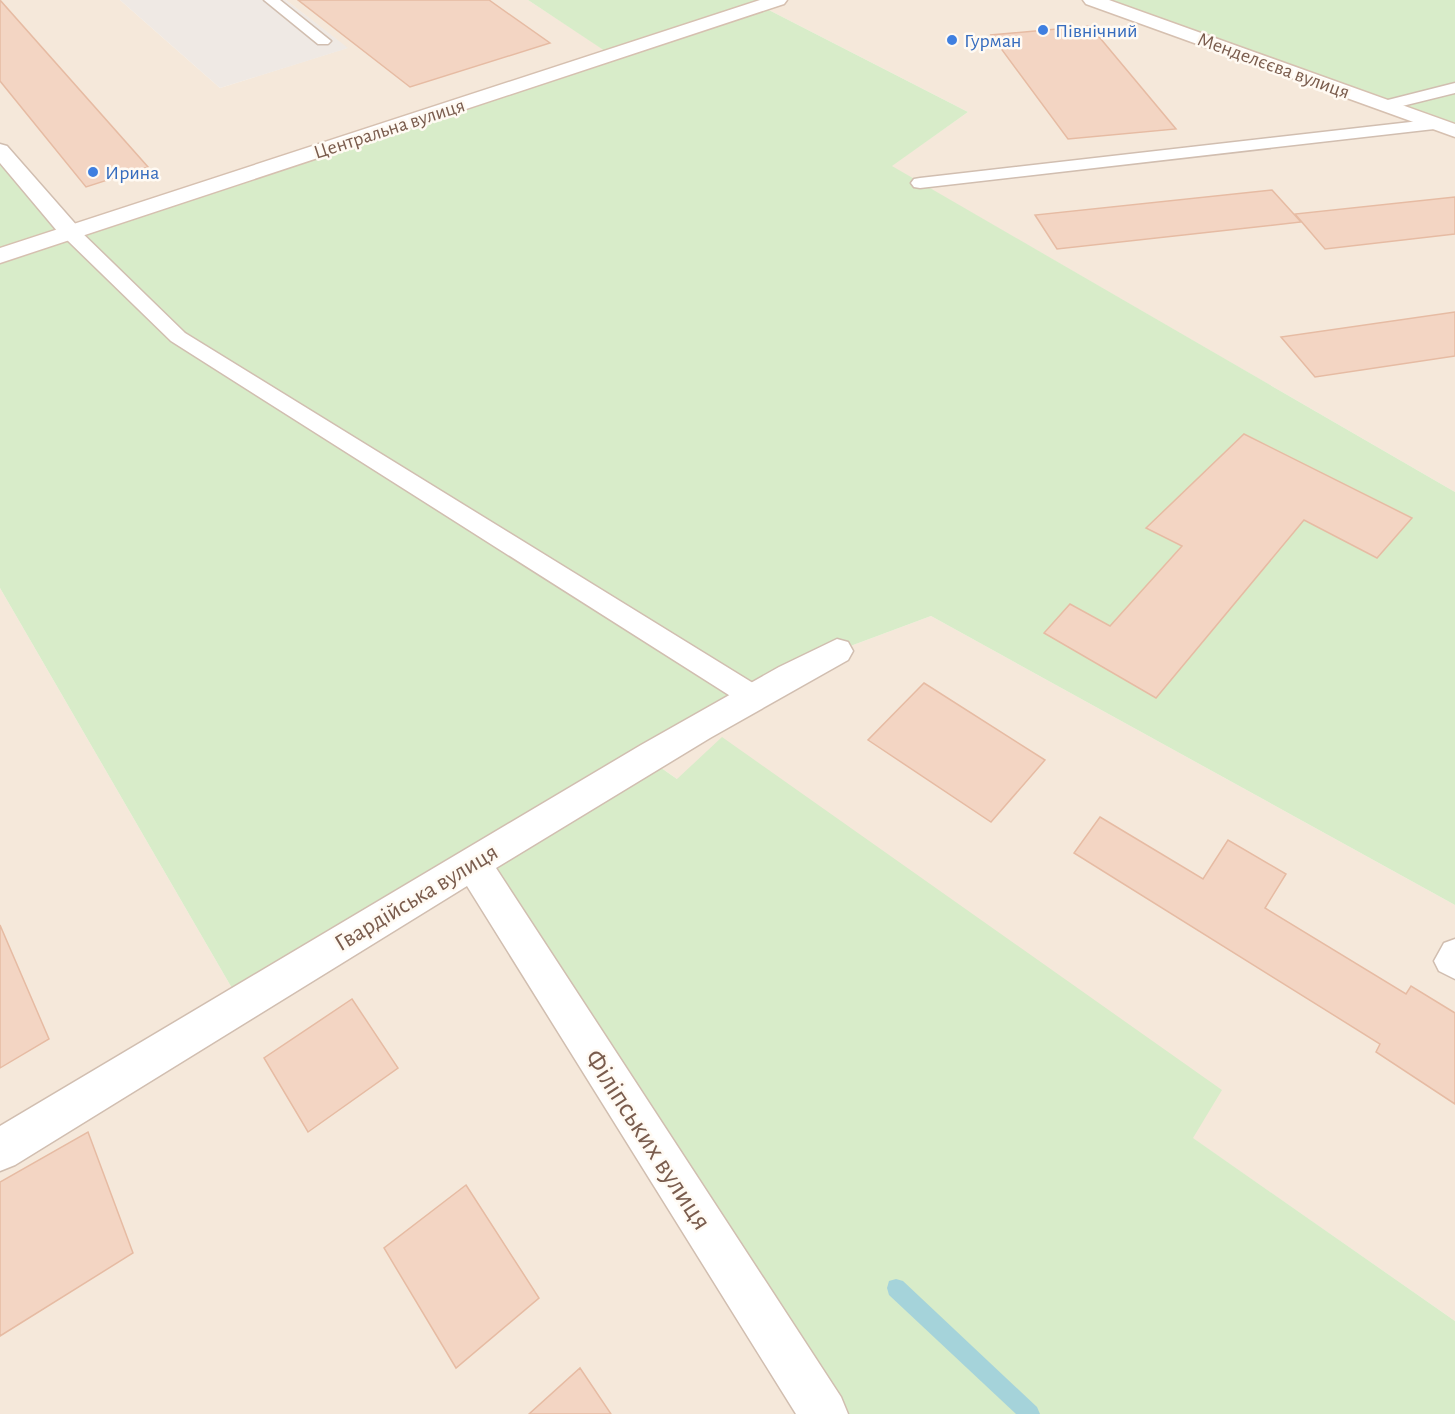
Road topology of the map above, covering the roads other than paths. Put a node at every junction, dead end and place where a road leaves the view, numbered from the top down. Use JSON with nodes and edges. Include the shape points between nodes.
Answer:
{"nodes":[{"id":1,"x":271,"y":0,"type":"edge"},
{"id":2,"x":778,"y":0,"type":"edge"},
{"id":3,"x":1092,"y":0,"type":"edge"},
{"id":4,"x":323,"y":41,"type":"dead end"},
{"id":5,"x":1455,"y":88,"type":"edge"},
{"id":6,"x":1386,"y":105,"type":"junction"},
{"id":7,"x":1446,"y":127,"type":"edge"},
{"id":8,"x":0,"y":150,"type":"edge"},
{"id":9,"x":920,"y":183,"type":"dead end"},
{"id":10,"x":71,"y":233,"type":"junction"},
{"id":11,"x":0,"y":256,"type":"edge"},
{"id":12,"x":837,"y":651,"type":"dead end"},
{"id":13,"x":752,"y":696,"type":"junction"},
{"id":14,"x":473,"y":863,"type":"junction"},
{"id":15,"x":1455,"y":952,"type":"edge"},
{"id":16,"x":1455,"y":964,"type":"edge"},
{"id":17,"x":0,"y":1150,"type":"edge"},
{"id":18,"x":824,"y":1414,"type":"edge"}],
"edges":[{"from":1,"to":4,"type":"lane"},
{"from":2,"to":10,"type":"street","name":"Центральна вулиця"},
{"from":3,"to":6,"type":"street","name":"Менделєєва вулиця"},
{"from":5,"to":6,"type":"lane"},
{"from":6,"to":7,"type":"street","name":"Менделєєва вулиця"},
{"from":7,"to":9,"type":"lane"},
{"from":8,"to":10,"type":"street"},
{"from":10,"to":11,"type":"street","name":"Центральна вулиця"},
{"from":10,"to":13,"type":"lane","via":[[178,337]]},
{"from":12,"to":13,"type":"street","name":"Гвардійська вулиця"},
{"from":13,"to":14,"type":"street","name":"Гвардійська вулиця"},
{"from":14,"to":17,"type":"street","name":"Гвардійська вулиця"},
{"from":14,"to":18,"type":"street","name":"Філіпських вулиця"},
{"from":15,"to":16,"type":"lane","via":[[1450,961]]}]}
